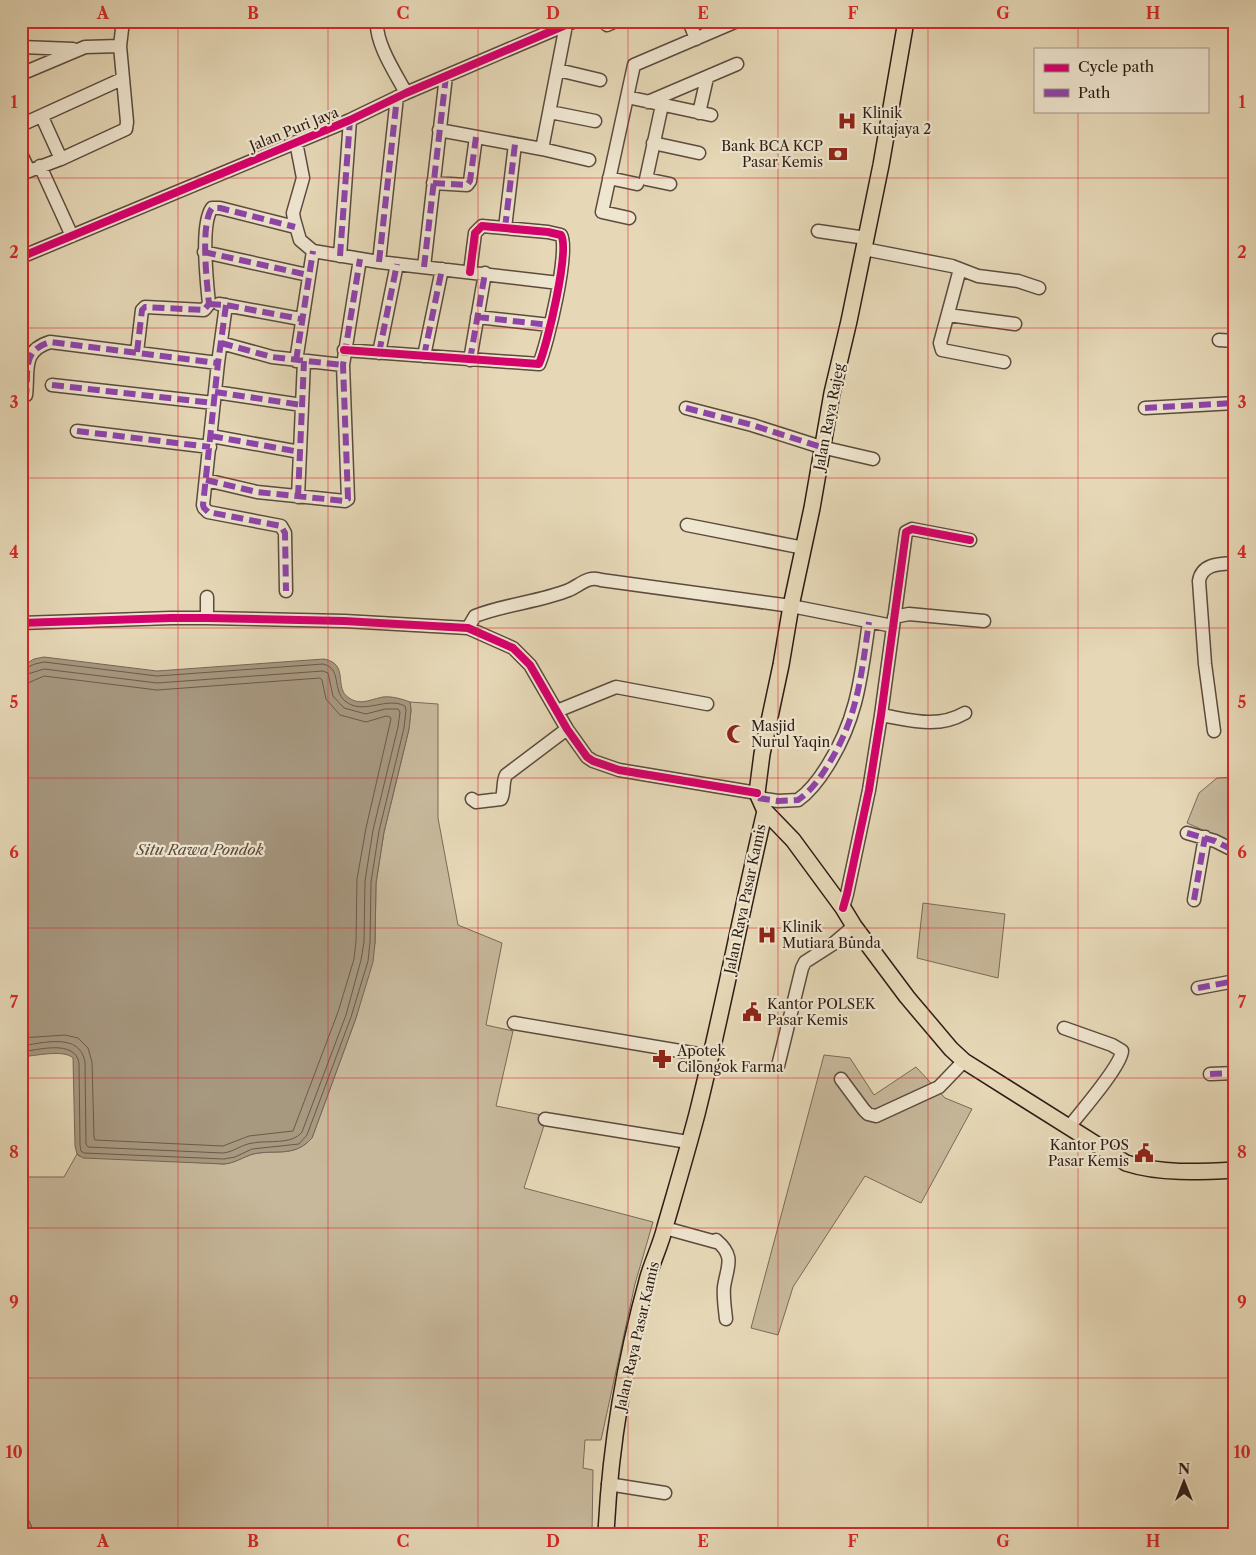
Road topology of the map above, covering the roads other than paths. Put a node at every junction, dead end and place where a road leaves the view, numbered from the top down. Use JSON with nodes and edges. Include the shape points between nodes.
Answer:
{"nodes":[{"id":1,"x":123,"y":21,"type":"edge"},
{"id":2,"x":390,"y":21,"type":"edge"},
{"id":3,"x":689,"y":21,"type":"edge"},
{"id":4,"x":737,"y":21,"type":"edge"},
{"id":5,"x":906,"y":21,"type":"edge"},
{"id":6,"x":570,"y":23,"type":"edge"},
{"id":7,"x":377,"y":25,"type":"edge"},
{"id":8,"x":696,"y":38,"type":"junction"},
{"id":9,"x":120,"y":46,"type":"junction"},
{"id":10,"x":21,"y":47,"type":"edge"},
{"id":11,"x":78,"y":49,"type":"junction"},
{"id":12,"x":738,"y":64,"type":"dead end"},
{"id":13,"x":558,"y":70,"type":"junction"},
{"id":14,"x":21,"y":74,"type":"edge"},
{"id":15,"x":446,"y":76,"type":"junction"},
{"id":16,"x":707,"y":78,"type":"junction"},
{"id":17,"x":122,"y":80,"type":"junction"},
{"id":18,"x":600,"y":80,"type":"dead end"},
{"id":19,"x":401,"y":90,"type":"junction"},
{"id":20,"x":627,"y":97,"type":"junction"},
{"id":21,"x":648,"y":102,"type":"junction"},
{"id":22,"x":662,"y":105,"type":"junction"},
{"id":23,"x":550,"y":112,"type":"junction"},
{"id":24,"x":42,"y":116,"type":"junction"},
{"id":25,"x":350,"y":120,"type":"junction"},
{"id":26,"x":595,"y":121,"type":"dead end"},
{"id":27,"x":21,"y":125,"type":"edge"},
{"id":28,"x":439,"y":130,"type":"junction"},
{"id":29,"x":476,"y":137,"type":"junction"},
{"id":30,"x":296,"y":142,"type":"junction"},
{"id":31,"x":654,"y":143,"type":"junction"},
{"id":32,"x":515,"y":144,"type":"junction"},
{"id":33,"x":542,"y":149,"type":"junction"},
{"id":34,"x":700,"y":152,"type":"dead end"},
{"id":35,"x":21,"y":154,"type":"edge"},
{"id":36,"x":61,"y":159,"type":"junction"},
{"id":37,"x":589,"y":160,"type":"dead end"},
{"id":38,"x":30,"y":170,"type":"edge"},
{"id":39,"x":609,"y":178,"type":"junction"},
{"id":40,"x":433,"y":184,"type":"junction"},
{"id":41,"x":637,"y":184,"type":"dead end"},
{"id":42,"x":670,"y":184,"type":"dead end"},
{"id":43,"x":629,"y":218,"type":"dead end"},
{"id":44,"x":295,"y":227,"type":"junction"},
{"id":45,"x":505,"y":228,"type":"junction"},
{"id":46,"x":69,"y":230,"type":"junction"},
{"id":47,"x":818,"y":231,"type":"dead end"},
{"id":48,"x":865,"y":242,"type":"junction"},
{"id":49,"x":313,"y":251,"type":"junction"},
{"id":50,"x":204,"y":252,"type":"junction"},
{"id":51,"x":340,"y":256,"type":"junction"},
{"id":52,"x":21,"y":257,"type":"edge"},
{"id":53,"x":360,"y":259,"type":"junction"},
{"id":54,"x":379,"y":262,"type":"junction"},
{"id":55,"x":397,"y":264,"type":"junction"},
{"id":56,"x":424,"y":267,"type":"junction"},
{"id":57,"x":442,"y":268,"type":"junction"},
{"id":58,"x":960,"y":269,"type":"junction"},
{"id":59,"x":470,"y":272,"type":"junction"},
{"id":60,"x":484,"y":274,"type":"junction"},
{"id":61,"x":308,"y":276,"type":"junction"},
{"id":62,"x":560,"y":283,"type":"junction"},
{"id":63,"x":1040,"y":288,"type":"dead end"},
{"id":64,"x":209,"y":304,"type":"junction"},
{"id":65,"x":226,"y":305,"type":"junction"},
{"id":66,"x":948,"y":315,"type":"junction"},
{"id":67,"x":477,"y":317,"type":"junction"},
{"id":68,"x":301,"y":319,"type":"junction"},
{"id":69,"x":1015,"y":324,"type":"dead end"},
{"id":70,"x":550,"y":325,"type":"junction"},
{"id":71,"x":1219,"y":340,"type":"dead end"},
{"id":72,"x":1235,"y":341,"type":"edge"},
{"id":73,"x":221,"y":343,"type":"junction"},
{"id":74,"x":344,"y":350,"type":"junction"},
{"id":75,"x":137,"y":352,"type":"junction"},
{"id":76,"x":379,"y":353,"type":"junction"},
{"id":77,"x":424,"y":356,"type":"junction"},
{"id":78,"x":470,"y":360,"type":"junction"},
{"id":79,"x":300,"y":361,"type":"junction"},
{"id":80,"x":1004,"y":362,"type":"dead end"},
{"id":81,"x":218,"y":363,"type":"junction"},
{"id":82,"x":343,"y":365,"type":"junction"},
{"id":83,"x":52,"y":385,"type":"dead end"},
{"id":84,"x":21,"y":397,"type":"edge"},
{"id":85,"x":214,"y":397,"type":"junction"},
{"id":86,"x":1235,"y":403,"type":"edge"},
{"id":87,"x":302,"y":405,"type":"junction"},
{"id":88,"x":686,"y":408,"type":"dead end"},
{"id":89,"x":1145,"y":408,"type":"dead end"},
{"id":90,"x":77,"y":431,"type":"dead end"},
{"id":91,"x":210,"y":441,"type":"junction"},
{"id":92,"x":821,"y":447,"type":"junction"},
{"id":93,"x":300,"y":452,"type":"junction"},
{"id":94,"x":873,"y":459,"type":"dead end"},
{"id":95,"x":206,"y":480,"type":"junction"},
{"id":96,"x":298,"y":497,"type":"junction"},
{"id":97,"x":687,"y":525,"type":"dead end"},
{"id":98,"x":970,"y":540,"type":"dead end"},
{"id":99,"x":804,"y":548,"type":"junction"},
{"id":100,"x":1235,"y":563,"type":"edge"},
{"id":101,"x":286,"y":591,"type":"dead end"},
{"id":102,"x":207,"y":597,"type":"dead end"},
{"id":103,"x":792,"y":606,"type":"junction"},
{"id":104,"x":207,"y":618,"type":"junction"},
{"id":105,"x":984,"y":621,"type":"dead end"},
{"id":106,"x":869,"y":622,"type":"junction"},
{"id":107,"x":893,"y":622,"type":"junction"},
{"id":108,"x":21,"y":623,"type":"edge"},
{"id":109,"x":468,"y":628,"type":"junction"},
{"id":110,"x":707,"y":704,"type":"dead end"},
{"id":111,"x":557,"y":712,"type":"junction"},
{"id":112,"x":965,"y":713,"type":"dead end"},
{"id":113,"x":881,"y":715,"type":"junction"},
{"id":114,"x":567,"y":729,"type":"junction"},
{"id":115,"x":1214,"y":731,"type":"dead end"},
{"id":116,"x":472,"y":799,"type":"dead end"},
{"id":117,"x":760,"y":801,"type":"junction"},
{"id":118,"x":1187,"y":832,"type":"dead end"},
{"id":119,"x":1205,"y":837,"type":"junction"},
{"id":120,"x":1235,"y":851,"type":"edge"},
{"id":121,"x":1194,"y":900,"type":"dead end"},
{"id":122,"x":842,"y":908,"type":"junction"},
{"id":123,"x":854,"y":926,"type":"junction"},
{"id":124,"x":1235,"y":981,"type":"edge"},
{"id":125,"x":1198,"y":988,"type":"dead end"},
{"id":126,"x":514,"y":1023,"type":"dead end"},
{"id":127,"x":1064,"y":1028,"type":"dead end"},
{"id":128,"x":710,"y":1056,"type":"junction"},
{"id":129,"x":964,"y":1061,"type":"junction"},
{"id":130,"x":778,"y":1066,"type":"dead end"},
{"id":131,"x":1235,"y":1073,"type":"edge"},
{"id":132,"x":1210,"y":1074,"type":"dead end"},
{"id":133,"x":840,"y":1079,"type":"dead end"},
{"id":134,"x":545,"y":1120,"type":"dead end"},
{"id":135,"x":1069,"y":1127,"type":"junction"},
{"id":136,"x":688,"y":1142,"type":"junction"},
{"id":137,"x":1235,"y":1170,"type":"edge"},
{"id":138,"x":665,"y":1228,"type":"junction"},
{"id":139,"x":726,"y":1319,"type":"dead end"},
{"id":140,"x":608,"y":1484,"type":"junction"},
{"id":141,"x":665,"y":1493,"type":"dead end"},
{"id":142,"x":606,"y":1534,"type":"edge"}],
"edges":[{"from":1,"to":9,"type":"street"},
{"from":2,"to":7,"type":"street"},
{"from":3,"to":8,"type":"street"},
{"from":4,"to":8,"type":"street"},
{"from":5,"to":48,"type":"main road","name":"Jalan Raya Rajeg"},
{"from":6,"to":13,"type":"street"},
{"from":6,"to":15,"type":"street","name":"Jalan Puri Jaya"},
{"from":7,"to":19,"type":"street"},
{"from":8,"to":20,"type":"street","via":[[634,65]]},
{"from":9,"to":11,"type":"street"},
{"from":9,"to":17,"type":"street"},
{"from":10,"to":11,"type":"street"},
{"from":11,"to":14,"type":"street"},
{"from":12,"to":16,"type":"street"},
{"from":13,"to":18,"type":"street"},
{"from":13,"to":23,"type":"street"},
{"from":15,"to":19,"type":"street","name":"Jalan Puri Jaya"},
{"from":15,"to":28,"type":"street"},
{"from":16,"to":21,"type":"street"},
{"from":16,"to":22,"type":"street","via":[[705,114]]},
{"from":17,"to":24,"type":"street"},
{"from":17,"to":36,"type":"street","via":[[126,129]]},
{"from":19,"to":25,"type":"street","name":"Jalan Puri Jaya"},
{"from":19,"to":54,"type":"street"},
{"from":20,"to":21,"type":"street"},
{"from":20,"to":39,"type":"street"},
{"from":21,"to":22,"type":"street"},
{"from":22,"to":31,"type":"street"},
{"from":23,"to":26,"type":"street"},
{"from":23,"to":33,"type":"street"},
{"from":24,"to":27,"type":"street"},
{"from":24,"to":36,"type":"street"},
{"from":25,"to":30,"type":"street","name":"Jalan Puri Jaya"},
{"from":25,"to":51,"type":"street"},
{"from":28,"to":29,"type":"street"},
{"from":28,"to":40,"type":"street"},
{"from":29,"to":32,"type":"street"},
{"from":29,"to":40,"type":"street","via":[[469,184]]},
{"from":30,"to":44,"type":"street","via":[[303,178],[293,213]]},
{"from":30,"to":46,"type":"street","name":"Jalan Puri Jaya"},
{"from":31,"to":34,"type":"street"},
{"from":31,"to":42,"type":"street","via":[[646,179]]},
{"from":32,"to":33,"type":"street"},
{"from":32,"to":45,"type":"street"},
{"from":33,"to":37,"type":"street"},
{"from":35,"to":38,"type":"street"},
{"from":36,"to":38,"type":"street"},
{"from":38,"to":46,"type":"street","via":[[58,207]]},
{"from":39,"to":41,"type":"street"},
{"from":39,"to":43,"type":"street","via":[[602,212]]},
{"from":40,"to":56,"type":"street"},
{"from":44,"to":49,"type":"street","via":[[300,240]]},
{"from":44,"to":50,"type":"street","via":[[212,208],[208,214]]},
{"from":45,"to":59,"type":"street","via":[[482,226],[477,230]]},
{"from":45,"to":62,"type":"street","via":[[562,235]]},
{"from":46,"to":52,"type":"street","name":"Jalan Puri Jaya"},
{"from":47,"to":48,"type":"street","via":[[859,237]]},
{"from":48,"to":58,"type":"street"},
{"from":48,"to":92,"type":"main road","name":"Jalan Raya Rajeg"},
{"from":49,"to":51,"type":"street"},
{"from":49,"to":61,"type":"street"},
{"from":50,"to":61,"type":"street"},
{"from":50,"to":64,"type":"street"},
{"from":51,"to":53,"type":"street"},
{"from":53,"to":54,"type":"street"},
{"from":53,"to":74,"type":"street"},
{"from":54,"to":55,"type":"street"},
{"from":55,"to":56,"type":"street"},
{"from":55,"to":76,"type":"street"},
{"from":56,"to":57,"type":"street"},
{"from":57,"to":59,"type":"street"},
{"from":57,"to":77,"type":"street"},
{"from":58,"to":63,"type":"street","via":[[978,276],[1018,280]]},
{"from":58,"to":66,"type":"street"},
{"from":59,"to":60,"type":"street"},
{"from":60,"to":62,"type":"street"},
{"from":60,"to":67,"type":"street"},
{"from":61,"to":68,"type":"street"},
{"from":62,"to":70,"type":"street"},
{"from":64,"to":65,"type":"street"},
{"from":64,"to":75,"type":"street","via":[[204,310],[144,306]]},
{"from":65,"to":68,"type":"street"},
{"from":65,"to":73,"type":"street"},
{"from":66,"to":69,"type":"street"},
{"from":66,"to":80,"type":"street","via":[[940,343],[942,350]]},
{"from":67,"to":70,"type":"street"},
{"from":67,"to":78,"type":"street"},
{"from":68,"to":79,"type":"street"},
{"from":70,"to":78,"type":"street","via":[[538,365]]},
{"from":71,"to":72,"type":"street"},
{"from":73,"to":79,"type":"street"},
{"from":73,"to":81,"type":"street"},
{"from":74,"to":76,"type":"street"},
{"from":74,"to":82,"type":"street"},
{"from":75,"to":81,"type":"street"},
{"from":75,"to":84,"type":"street","via":[[64,343],[41,345],[29,358],[26,394]]},
{"from":76,"to":77,"type":"street"},
{"from":77,"to":78,"type":"street"},
{"from":79,"to":82,"type":"street"},
{"from":79,"to":87,"type":"street"},
{"from":81,"to":85,"type":"street"},
{"from":82,"to":96,"type":"street","via":[[348,499]]},
{"from":83,"to":85,"type":"street"},
{"from":85,"to":87,"type":"street"},
{"from":85,"to":91,"type":"street"},
{"from":86,"to":89,"type":"street"},
{"from":87,"to":93,"type":"street"},
{"from":88,"to":92,"type":"street"},
{"from":90,"to":91,"type":"street"},
{"from":91,"to":93,"type":"street"},
{"from":91,"to":95,"type":"street"},
{"from":92,"to":94,"type":"street"},
{"from":92,"to":99,"type":"main road","name":"Jalan Raya Rajeg"},
{"from":93,"to":96,"type":"street"},
{"from":95,"to":96,"type":"street","via":[[257,492]]},
{"from":95,"to":101,"type":"street","via":[[203,505],[208,512],[281,526],[285,533]]},
{"from":97,"to":99,"type":"street"},
{"from":98,"to":107,"type":"street","via":[[908,530]]},
{"from":99,"to":103,"type":"main road","name":"Jalan Raya Rajeg"},
{"from":100,"to":115,"type":"street","via":[[1213,564],[1202,571],[1199,581]]},
{"from":102,"to":104,"type":"street"},
{"from":103,"to":106,"type":"street"},
{"from":103,"to":109,"type":"street","via":[[591,578],[567,590],[480,614],[473,618]]},
{"from":103,"to":117,"type":"main road","name":"Jalan Raya Rajeg","via":[[760,763]]},
{"from":104,"to":108,"type":"street"},
{"from":104,"to":109,"type":"street"},
{"from":105,"to":107,"type":"street","via":[[909,614]]},
{"from":106,"to":107,"type":"street"},
{"from":106,"to":117,"type":"street","via":[[856,704],[818,781],[798,800]]},
{"from":107,"to":113,"type":"street"},
{"from":109,"to":111,"type":"street","via":[[516,650],[534,671]]},
{"from":110,"to":111,"type":"street","via":[[616,687]]},
{"from":111,"to":114,"type":"street"},
{"from":112,"to":113,"type":"street","via":[[931,723]]},
{"from":113,"to":122,"type":"street","via":[[848,894]]},
{"from":114,"to":116,"type":"street","via":[[506,775],[501,799],[476,802]]},
{"from":114,"to":117,"type":"street","via":[[587,756],[604,765]]},
{"from":117,"to":122,"type":"main road","name":"Jalan Raya Pasar Kamis"},
{"from":117,"to":128,"type":"main road","name":"Jalan Raya Pasar Kamis"},
{"from":118,"to":119,"type":"street"},
{"from":119,"to":120,"type":"street"},
{"from":119,"to":121,"type":"street"},
{"from":122,"to":123,"type":"main road","name":"Jalan Raya Pasar Kamis"},
{"from":123,"to":129,"type":"main road","name":"Jalan Raya Pasar Kamis","via":[[907,997]]},
{"from":123,"to":130,"type":"street","via":[[805,962]]},
{"from":124,"to":125,"type":"street"},
{"from":126,"to":128,"type":"street"},
{"from":127,"to":135,"type":"street","via":[[1122,1051],[1103,1084]]},
{"from":128,"to":136,"type":"main road","name":"Jalan Raya Pasar Kamis"},
{"from":129,"to":133,"type":"street","via":[[939,1087],[876,1116],[864,1110]]},
{"from":129,"to":135,"type":"main road","name":"Jalan Raya Pasar Kamis"},
{"from":131,"to":132,"type":"street"},
{"from":134,"to":136,"type":"street"},
{"from":135,"to":137,"type":"main road","name":"Jalan Raya Pasar Kamis","via":[[1126,1163],[1151,1169]]},
{"from":136,"to":138,"type":"main road","name":"Jalan Raya Pasar Kamis"},
{"from":138,"to":139,"type":"street","via":[[716,1240],[726,1248]]},
{"from":138,"to":140,"type":"main road","name":"Jalan Raya Pasar Kamis","via":[[648,1276],[638,1320]]},
{"from":140,"to":141,"type":"street"},
{"from":140,"to":142,"type":"main road","name":"Jalan Raya Pasar Kamis"}]}
